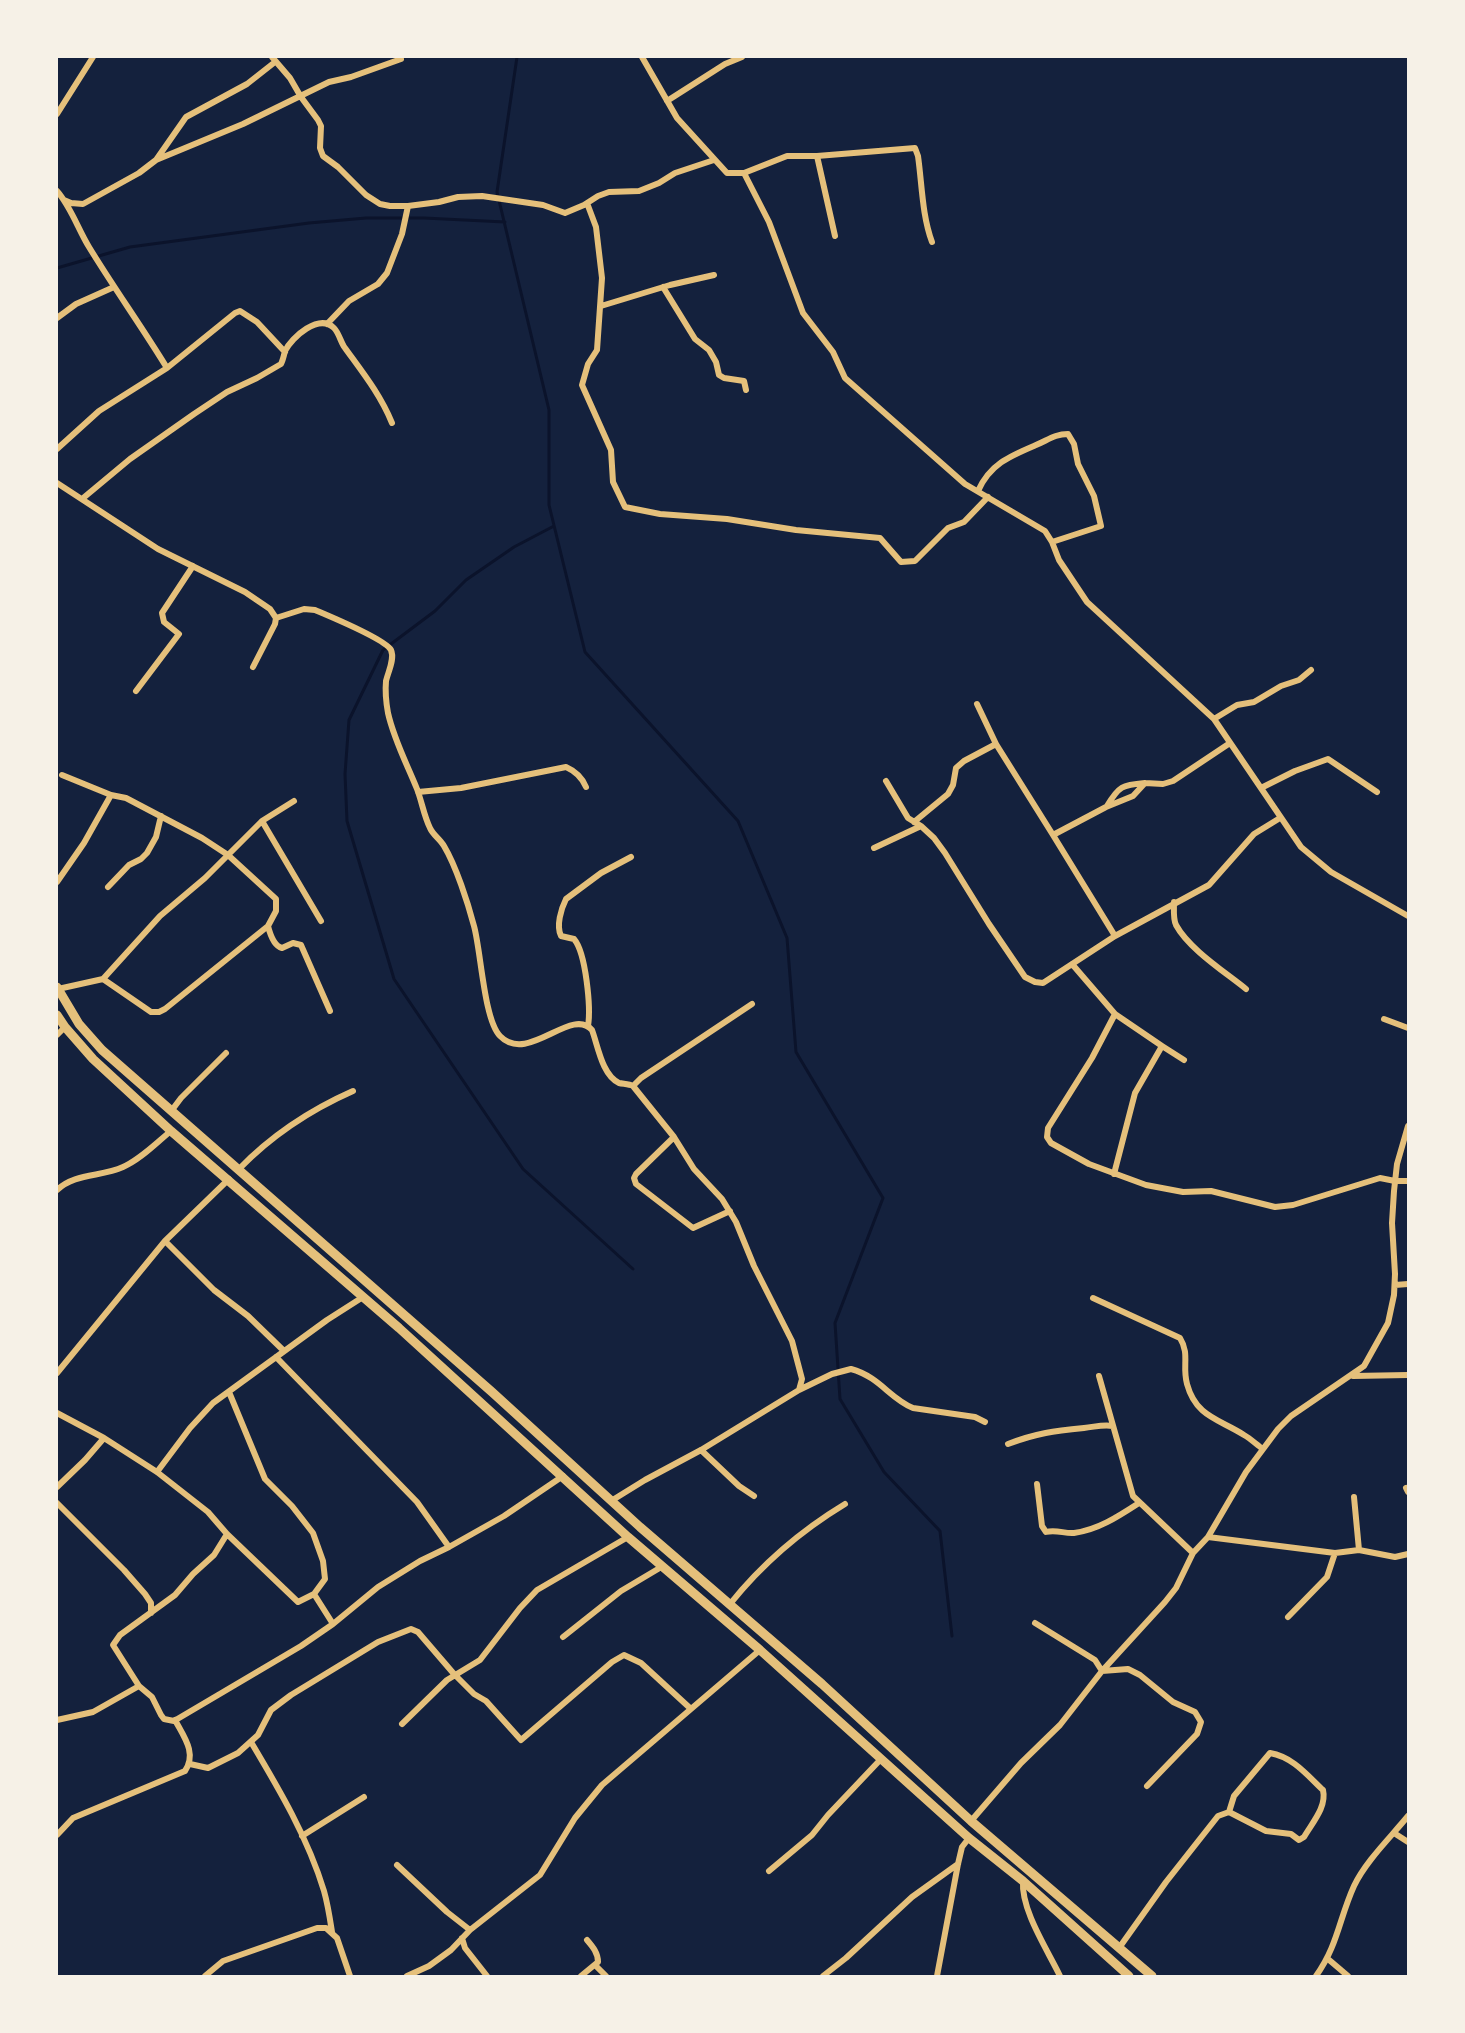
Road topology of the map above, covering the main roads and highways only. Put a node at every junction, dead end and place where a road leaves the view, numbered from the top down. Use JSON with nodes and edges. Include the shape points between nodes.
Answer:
{"nodes":[{"id":1,"x":57,"y":988,"type":"edge"},
{"id":2,"x":57,"y":1015,"type":"edge"},
{"id":3,"x":153,"y":1093,"type":"junction"},
{"id":4,"x":143,"y":1105,"type":"junction"},
{"id":5,"x":822,"y":1684,"type":"junction"},
{"id":6,"x":811,"y":1697,"type":"junction"},
{"id":7,"x":1129,"y":1976,"type":"edge"},
{"id":8,"x":1152,"y":1976,"type":"edge"}],
"edges":[{"from":1,"to":3,"type":"main road","via":[[79,1024],[102,1050]]},
{"from":2,"to":4,"type":"main road","via":[[93,1059]]},
{"from":3,"to":4,"type":"main road"},
{"from":3,"to":5,"type":"main road"},
{"from":4,"to":6,"type":"main road"},
{"from":5,"to":6,"type":"main road"},
{"from":5,"to":8,"type":"main road","via":[[971,1821]]},
{"from":6,"to":7,"type":"main road"}]}
